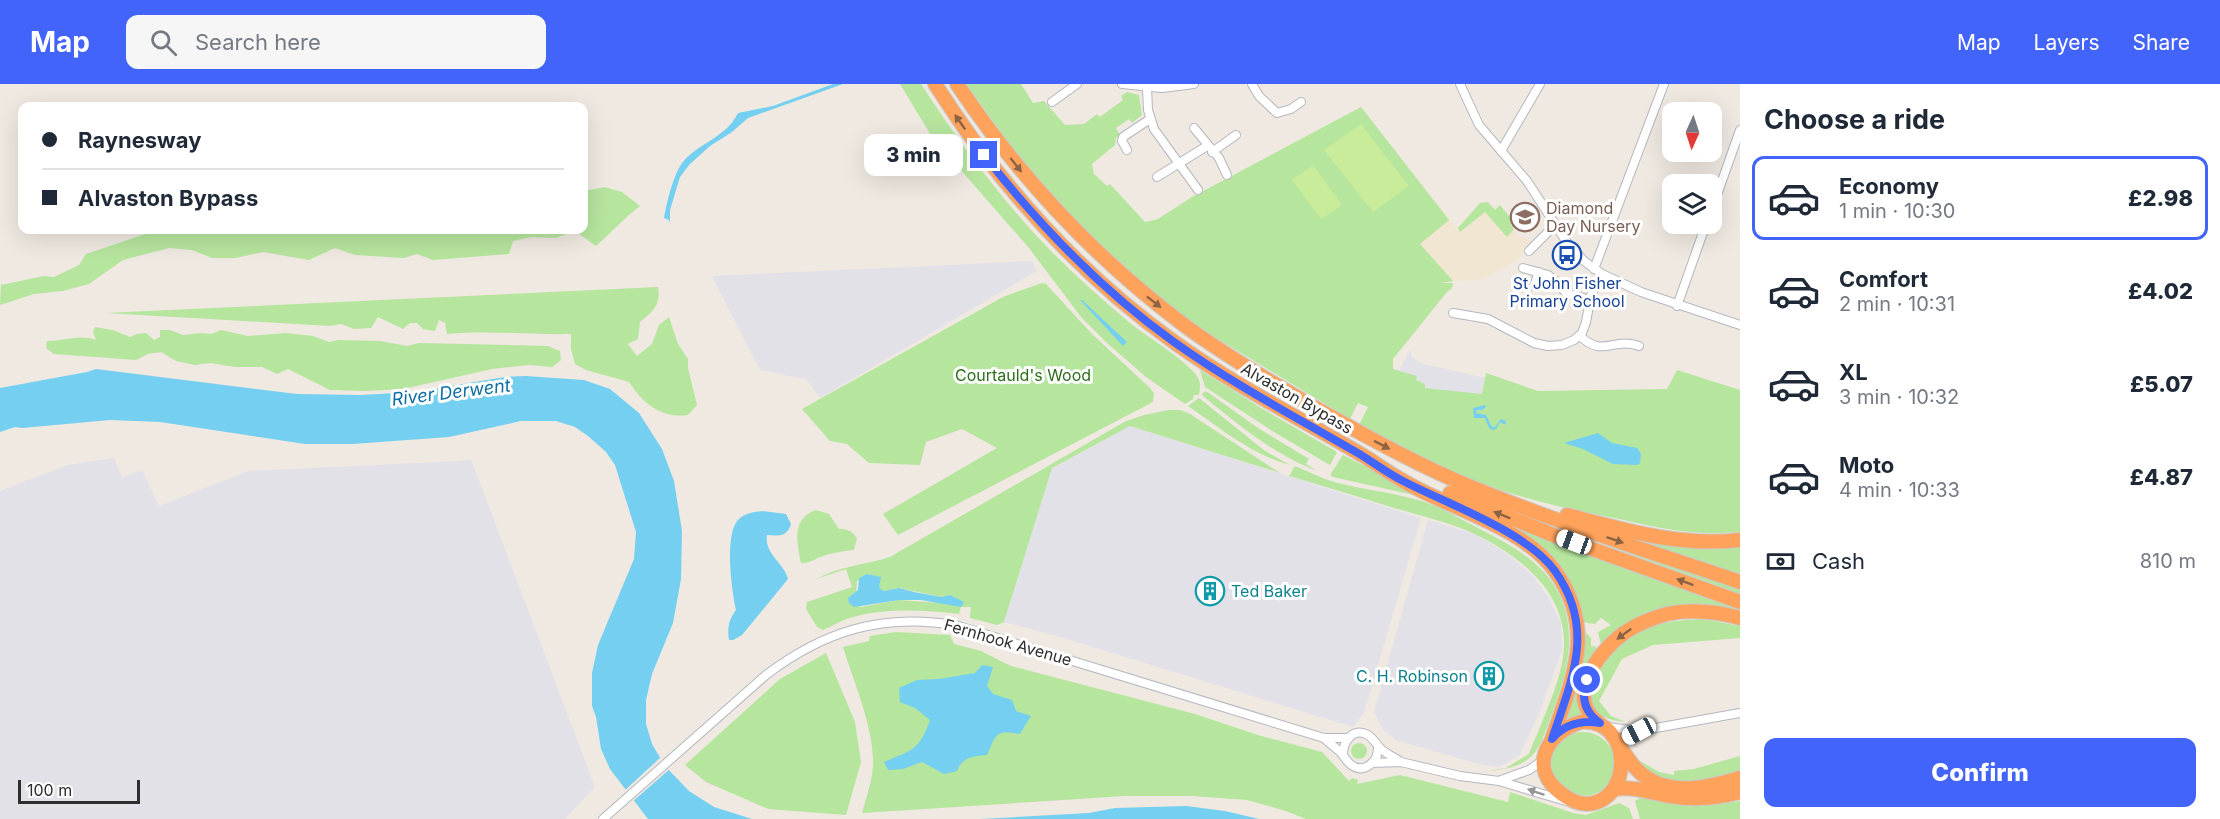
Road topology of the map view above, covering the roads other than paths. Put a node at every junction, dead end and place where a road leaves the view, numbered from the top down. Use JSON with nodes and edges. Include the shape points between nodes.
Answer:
{"nodes":[{"id":1,"x":934,"y":84,"type":"edge"},
{"id":2,"x":957,"y":84,"type":"edge"},
{"id":3,"x":1077,"y":84,"type":"edge"},
{"id":4,"x":1122,"y":84,"type":"edge"},
{"id":5,"x":1194,"y":84,"type":"edge"},
{"id":6,"x":1252,"y":84,"type":"edge"},
{"id":7,"x":1460,"y":84,"type":"edge"},
{"id":8,"x":1540,"y":84,"type":"edge"},
{"id":9,"x":1664,"y":84,"type":"edge"},
{"id":10,"x":1147,"y":88,"type":"junction"},
{"id":11,"x":1052,"y":102,"type":"dead end"},
{"id":12,"x":1301,"y":102,"type":"dead end"},
{"id":13,"x":1150,"y":119,"type":"junction"},
{"id":14,"x":1194,"y":128,"type":"dead end"},
{"id":15,"x":1740,"y":130,"type":"edge"},
{"id":16,"x":1236,"y":135,"type":"dead end"},
{"id":17,"x":1210,"y":149,"type":"junction"},
{"id":18,"x":1126,"y":150,"type":"dead end"},
{"id":19,"x":1500,"y":151,"type":"junction"},
{"id":20,"x":1178,"y":165,"type":"junction"},
{"id":21,"x":1227,"y":175,"type":"dead end"},
{"id":22,"x":1157,"y":177,"type":"dead end"},
{"id":23,"x":1722,"y":181,"type":"edge"},
{"id":24,"x":1198,"y":190,"type":"dead end"},
{"id":25,"x":1555,"y":225,"type":"junction"},
{"id":26,"x":1702,"y":234,"type":"edge"},
{"id":27,"x":1529,"y":251,"type":"dead end"},
{"id":28,"x":1523,"y":267,"type":"dead end"},
{"id":29,"x":1539,"y":272,"type":"junction"},
{"id":30,"x":1598,"y":272,"type":"junction"},
{"id":31,"x":1534,"y":286,"type":"dead end"},
{"id":32,"x":1590,"y":300,"type":"junction"},
{"id":33,"x":1677,"y":306,"type":"junction"},
{"id":34,"x":1453,"y":313,"type":"dead end"},
{"id":35,"x":1740,"y":325,"type":"edge"},
{"id":36,"x":1580,"y":336,"type":"junction"},
{"id":37,"x":1639,"y":346,"type":"dead end"},
{"id":38,"x":1369,"y":459,"type":"junction"},
{"id":39,"x":1501,"y":498,"type":"junction"},
{"id":40,"x":1740,"y":540,"type":"edge"},
{"id":41,"x":1740,"y":582,"type":"edge"},
{"id":42,"x":1740,"y":602,"type":"edge"},
{"id":43,"x":1740,"y":618,"type":"edge"},
{"id":44,"x":1740,"y":713,"type":"edge"},
{"id":45,"x":1603,"y":725,"type":"junction"},
{"id":46,"x":1639,"y":731,"type":"junction"},
{"id":47,"x":1324,"y":738,"type":"junction"},
{"id":48,"x":1348,"y":738,"type":"junction"},
{"id":49,"x":1552,"y":739,"type":"junction"},
{"id":50,"x":1618,"y":745,"type":"junction"},
{"id":51,"x":1378,"y":746,"type":"junction"},
{"id":52,"x":1342,"y":755,"type":"junction"},
{"id":53,"x":1544,"y":759,"type":"junction"},
{"id":54,"x":1401,"y":762,"type":"junction"},
{"id":55,"x":1372,"y":763,"type":"junction"},
{"id":56,"x":1740,"y":778,"type":"edge"},
{"id":57,"x":1499,"y":781,"type":"junction"},
{"id":58,"x":1740,"y":784,"type":"edge"},
{"id":59,"x":1708,"y":786,"type":"junction"},
{"id":60,"x":1615,"y":789,"type":"junction"},
{"id":61,"x":1740,"y":792,"type":"edge"},
{"id":62,"x":1573,"y":802,"type":"junction"},
{"id":63,"x":605,"y":817,"type":"edge"}],
"edges":[{"from":38,"to":1,"type":"highway","name":"Alvaston Bypass","one_way":true,"via":[[1210,367],[1102,284],[1016,196]]},
{"from":2,"to":39,"type":"highway","name":"Alvaston Bypass","one_way":true,"via":[[1000,145],[1059,214],[1107,261],[1186,327],[1383,445]]},
{"from":3,"to":11,"type":"street"},
{"from":4,"to":10,"type":"street"},
{"from":5,"to":10,"type":"street"},
{"from":6,"to":12,"type":"street","via":[[1277,113]]},
{"from":7,"to":19,"type":"street","via":[[1479,125]]},
{"from":8,"to":19,"type":"street"},
{"from":9,"to":30,"type":"street"},
{"from":10,"to":13,"type":"street"},
{"from":13,"to":18,"type":"street","via":[[1123,137]]},
{"from":13,"to":20,"type":"street"},
{"from":14,"to":17,"type":"street"},
{"from":15,"to":23,"type":"street"},
{"from":16,"to":17,"type":"street"},
{"from":17,"to":20,"type":"street"},
{"from":17,"to":21,"type":"street"},
{"from":19,"to":25,"type":"street","via":[[1527,181]]},
{"from":20,"to":22,"type":"street"},
{"from":20,"to":24,"type":"street"},
{"from":25,"to":27,"type":"street"},
{"from":25,"to":30,"type":"street","via":[[1575,253]]},
{"from":26,"to":33,"type":"street"},
{"from":28,"to":29,"type":"street"},
{"from":29,"to":31,"type":"street"},
{"from":29,"to":32,"type":"street","via":[[1556,281],[1566,293]]},
{"from":30,"to":32,"type":"street"},
{"from":30,"to":33,"type":"street"},
{"from":32,"to":36,"type":"street"},
{"from":33,"to":35,"type":"street"},
{"from":34,"to":36,"type":"street","via":[[1471,312],[1527,341],[1548,346],[1562,345]]},
{"from":36,"to":37,"type":"street","via":[[1594,346]]},
{"from":42,"to":38,"type":"highway","one_way":true,"via":[[1553,535]]},
{"from":38,"to":49,"type":"highway","name":"Alvaston Bypass","via":[[1402,481],[1511,535],[1554,570],[1572,604],[1578,645],[1574,676]]},
{"from":39,"to":40,"type":"highway","via":[[1668,540]]},
{"from":39,"to":41,"type":"highway","one_way":true},
{"from":43,"to":45,"type":"highway","one_way":true,"via":[[1675,613],[1654,618],[1625,633],[1600,657],[1584,688],[1589,715]]},
{"from":44,"to":46,"type":"street"},
{"from":45,"to":46,"type":"street"},
{"from":45,"to":49,"type":"highway","via":[[1573,724]]},
{"from":45,"to":50,"type":"highway"},
{"from":46,"to":50,"type":"street"},
{"from":47,"to":48,"type":"street","name":"Fernhook Avenue"},
{"from":47,"to":52,"type":"street","name":"Fernhook Avenue"},
{"from":47,"to":63,"type":"street","name":"Fernhook Avenue","via":[[955,625],[901,621],[858,627],[800,651],[766,675]]},
{"from":48,"to":51,"type":"street","name":"Fernhook Avenue","via":[[1356,733],[1365,734]]},
{"from":48,"to":52,"type":"street"},
{"from":49,"to":53,"type":"highway"},
{"from":50,"to":59,"type":"highway","via":[[1635,768],[1657,783],[1681,788]]},
{"from":50,"to":60,"type":"highway","via":[[1621,768]]},
{"from":51,"to":54,"type":"street","name":"Fernhook Avenue"},
{"from":51,"to":55,"type":"street","via":[[1377,758]]},
{"from":52,"to":55,"type":"street","name":"Fernhook Avenue","via":[[1353,767],[1363,768]]},
{"from":53,"to":57,"type":"street","name":"Fernhook Avenue","via":[[1529,770]]},
{"from":53,"to":62,"type":"highway","via":[[1548,781]]},
{"from":54,"to":55,"type":"street","name":"Fernhook Avenue"},
{"from":54,"to":57,"type":"street","name":"Fernhook Avenue"},
{"from":56,"to":59,"type":"highway"},
{"from":62,"to":57,"type":"street","name":"Fernhook Avenue","one_way":true},
{"from":58,"to":59,"type":"street","via":[[1723,789]]},
{"from":60,"to":61,"type":"highway","via":[[1690,798]]},
{"from":60,"to":62,"type":"highway","via":[[1596,802]]}]}
